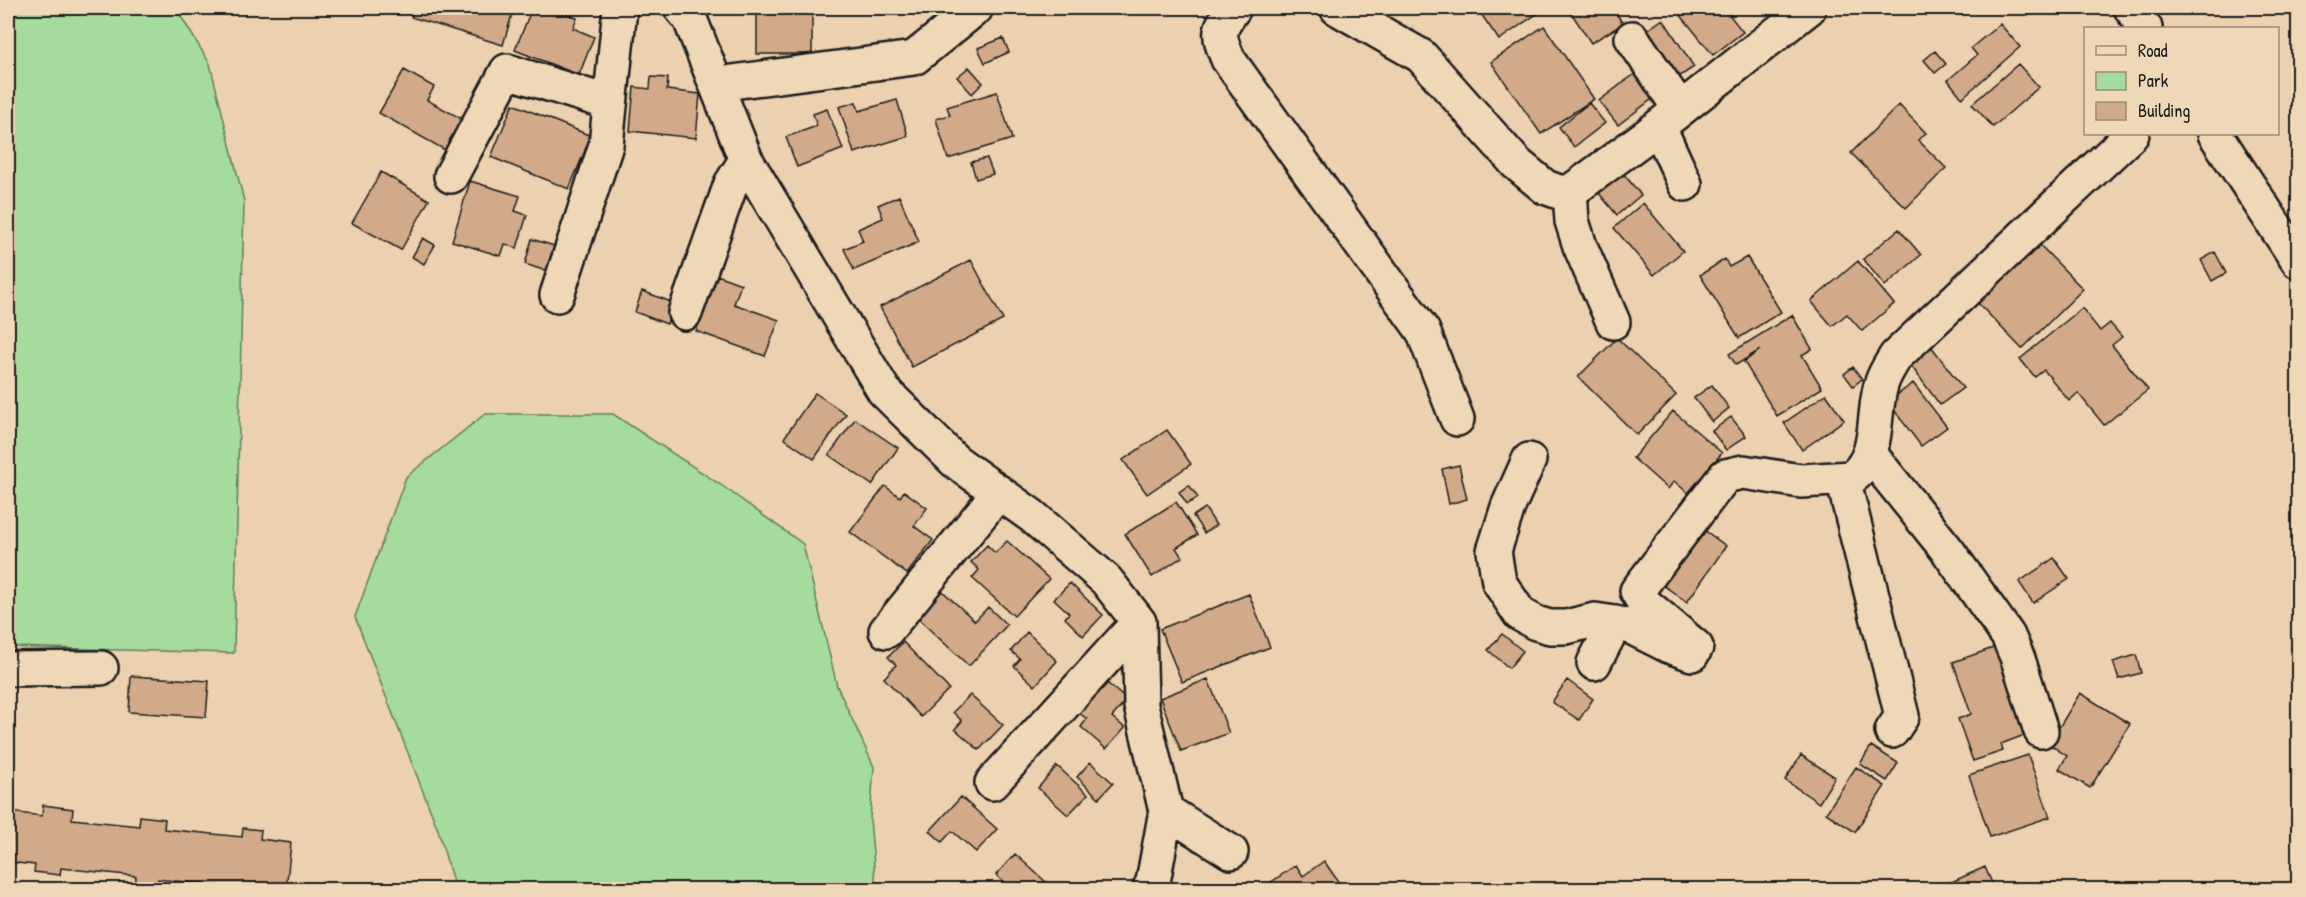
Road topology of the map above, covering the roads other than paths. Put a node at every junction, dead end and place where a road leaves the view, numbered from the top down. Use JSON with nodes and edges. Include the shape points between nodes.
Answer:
{"nodes":[{"id":1,"x":620,"y":8,"type":"edge"},
{"id":2,"x":681,"y":8,"type":"edge"},
{"id":3,"x":976,"y":8,"type":"edge"},
{"id":4,"x":1234,"y":8,"type":"edge"},
{"id":5,"x":1337,"y":8,"type":"edge"},
{"id":6,"x":1809,"y":8,"type":"edge"},
{"id":7,"x":2131,"y":8,"type":"edge"},
{"id":8,"x":2144,"y":27,"type":"edge"},
{"id":9,"x":1632,"y":38,"type":"dead end"},
{"id":10,"x":717,"y":84,"type":"junction"},
{"id":11,"x":610,"y":103,"type":"junction"},
{"id":12,"x":1669,"y":118,"type":"junction"},
{"id":13,"x":2131,"y":135,"type":"edge"},
{"id":14,"x":2217,"y":135,"type":"edge"},
{"id":15,"x":746,"y":160,"type":"junction"},
{"id":16,"x":451,"y":176,"type":"dead end"},
{"id":17,"x":1685,"y":184,"type":"dead end"},
{"id":18,"x":1570,"y":192,"type":"junction"},
{"id":19,"x":2298,"y":261,"type":"edge"},
{"id":20,"x":557,"y":295,"type":"dead end"},
{"id":21,"x":685,"y":313,"type":"dead end"},
{"id":22,"x":1613,"y":322,"type":"dead end"},
{"id":23,"x":1457,"y":419,"type":"dead end"},
{"id":24,"x":1870,"y":454,"type":"junction"},
{"id":25,"x":1529,"y":460,"type":"dead end"},
{"id":26,"x":1843,"y":479,"type":"junction"},
{"id":27,"x":999,"y":492,"type":"junction"},
{"id":28,"x":1139,"y":622,"type":"junction"},
{"id":29,"x":1615,"y":623,"type":"junction"},
{"id":30,"x":886,"y":631,"type":"dead end"},
{"id":31,"x":1594,"y":663,"type":"dead end"},
{"id":32,"x":101,"y":668,"type":"dead end"},
{"id":33,"x":8,"y":669,"type":"edge"},
{"id":34,"x":1892,"y":730,"type":"dead end"},
{"id":35,"x":2041,"y":731,"type":"dead end"},
{"id":36,"x":992,"y":783,"type":"dead end"},
{"id":37,"x":1166,"y":811,"type":"junction"},
{"id":38,"x":1231,"y":852,"type":"dead end"},
{"id":39,"x":1149,"y":890,"type":"edge"}],
"edges":[{"from":1,"to":11,"type":"street"},
{"from":2,"to":10,"type":"street"},
{"from":3,"to":10,"type":"street","via":[[914,58]]},
{"from":4,"to":23,"type":"street","via":[[1219,32],[1228,58],[1423,331]]},
{"from":5,"to":18,"type":"street","via":[[1420,56],[1516,163],[1545,187]]},
{"from":6,"to":12,"type":"street"},
{"from":7,"to":8,"type":"street"},
{"from":9,"to":12,"type":"street"},
{"from":10,"to":15,"type":"street"},
{"from":11,"to":16,"type":"street","via":[[507,71]]},
{"from":11,"to":20,"type":"street","via":[[606,145]]},
{"from":12,"to":17,"type":"street"},
{"from":12,"to":18,"type":"street"},
{"from":13,"to":24,"type":"street","via":[[1896,357],[1882,381]]},
{"from":14,"to":19,"type":"street"},
{"from":15,"to":21,"type":"street","via":[[731,184]]},
{"from":15,"to":27,"type":"street","via":[[884,391],[955,461]]},
{"from":18,"to":22,"type":"street","via":[[1572,221],[1580,246]]},
{"from":24,"to":26,"type":"street","via":[[1856,474]]},
{"from":24,"to":35,"type":"street","via":[[1948,551],[2008,636]]},
{"from":25,"to":29,"type":"street","via":[[1494,551],[1498,582],[1520,614],[1536,623],[1558,627],[1595,620]]},
{"from":26,"to":29,"type":"street","via":[[1801,481],[1743,472],[1725,476],[1637,591],[1644,603],[1696,647],[1692,654]]},
{"from":26,"to":34,"type":"street","via":[[1902,716]]},
{"from":27,"to":28,"type":"street","via":[[1106,580]]},
{"from":27,"to":30,"type":"street"},
{"from":28,"to":36,"type":"street"},
{"from":28,"to":37,"type":"street","via":[[1141,706]]},
{"from":29,"to":31,"type":"street"},
{"from":32,"to":33,"type":"street"},
{"from":37,"to":38,"type":"street"},
{"from":37,"to":39,"type":"street","via":[[1154,882]]}]}
